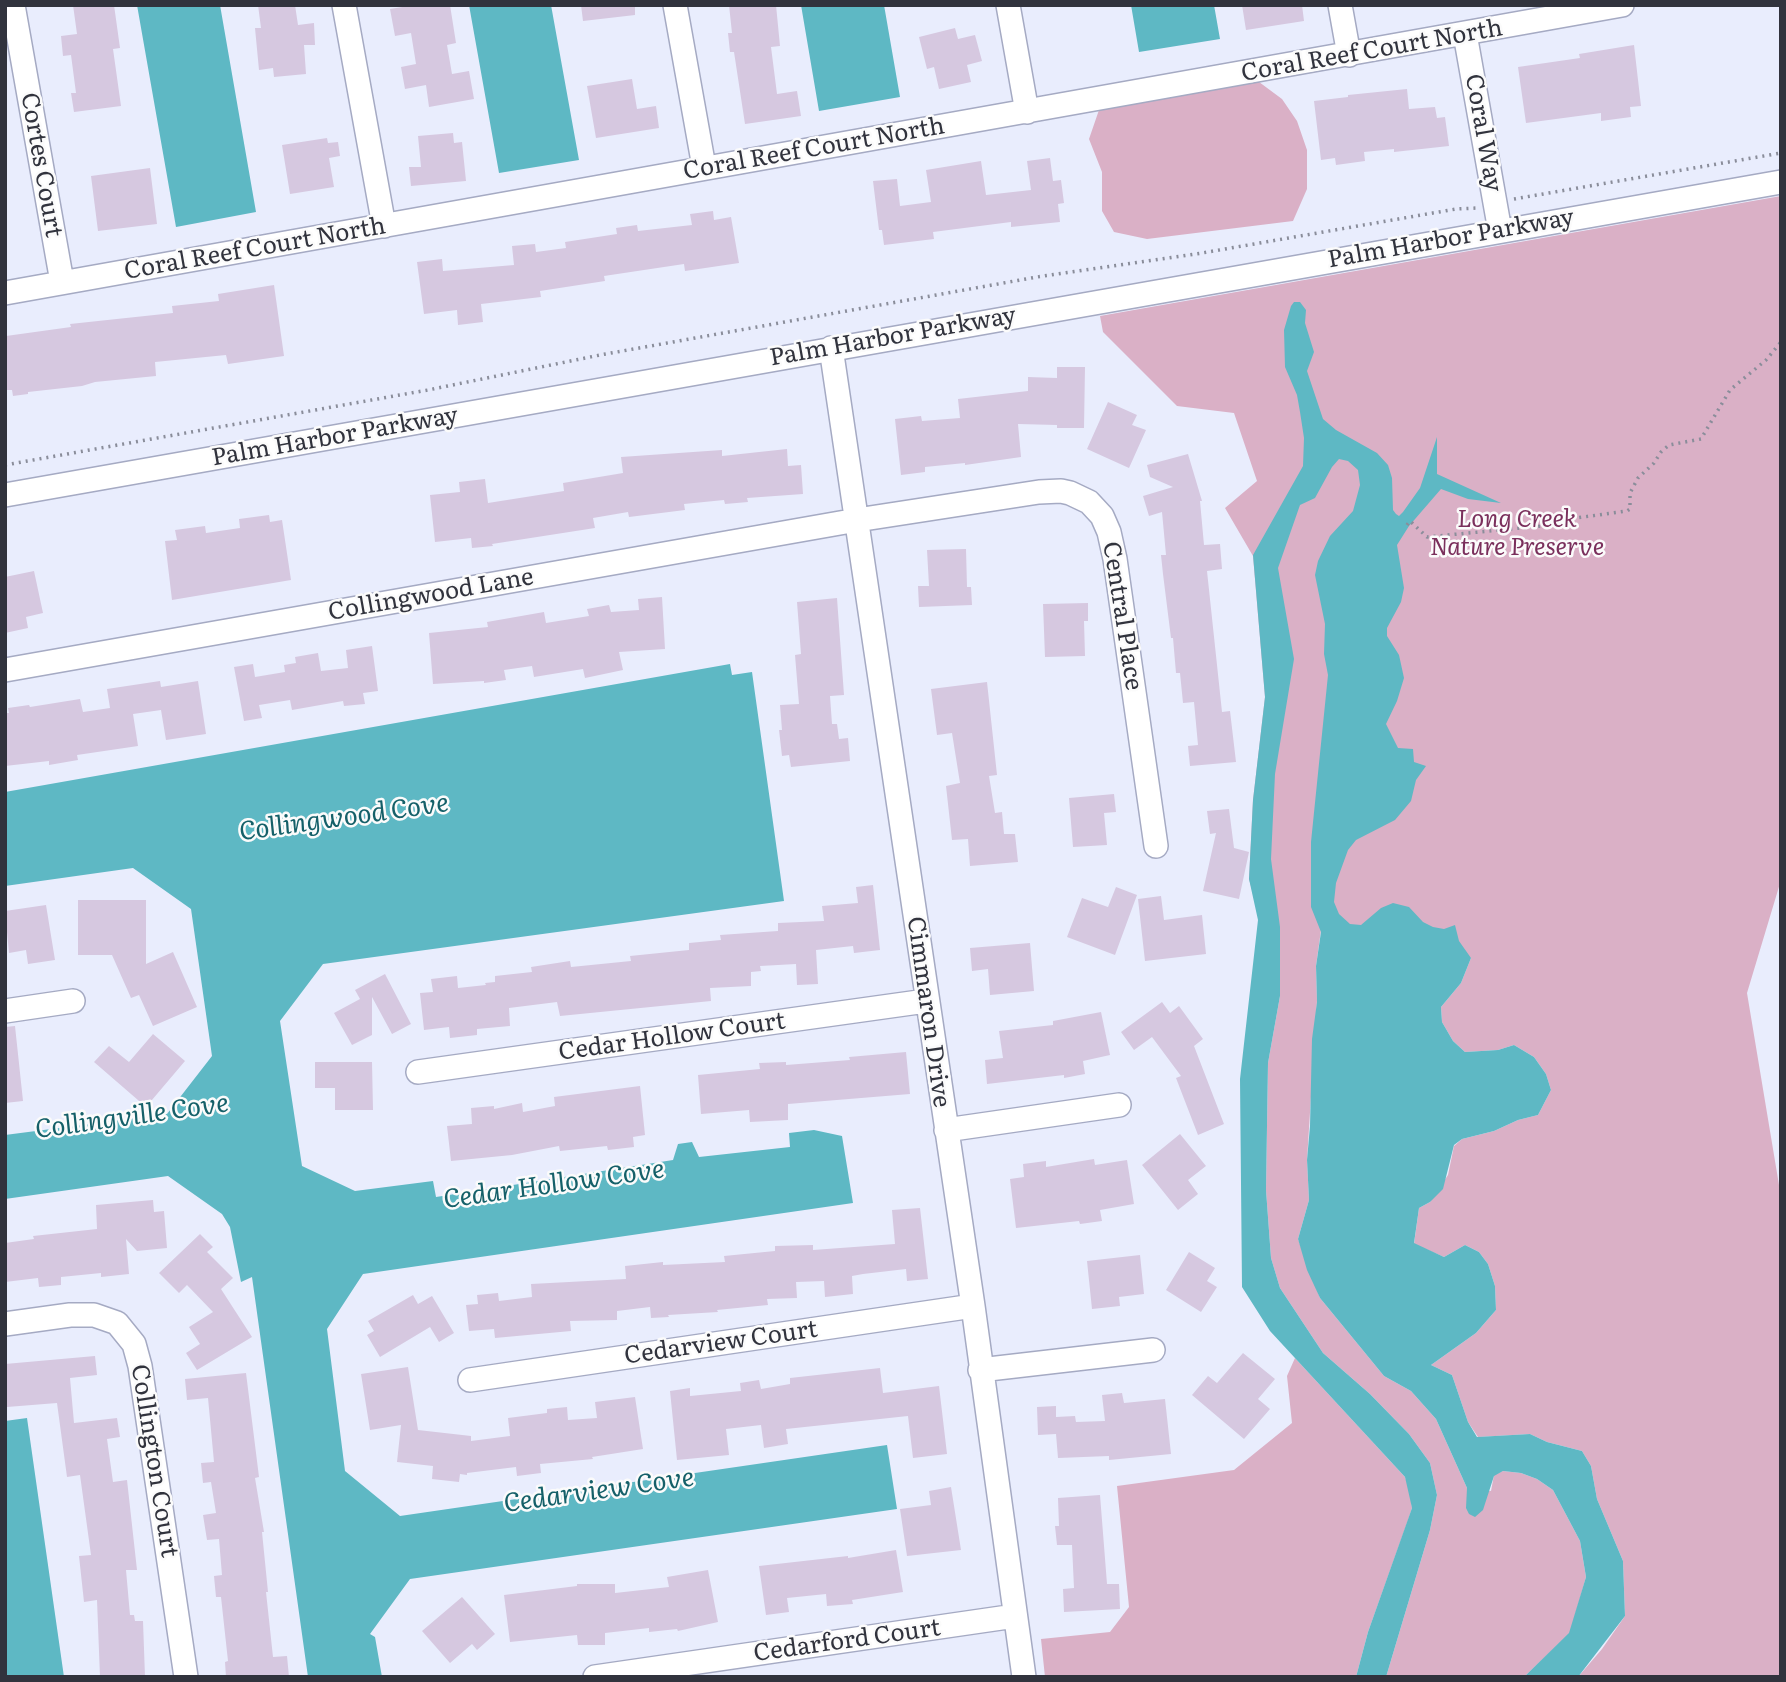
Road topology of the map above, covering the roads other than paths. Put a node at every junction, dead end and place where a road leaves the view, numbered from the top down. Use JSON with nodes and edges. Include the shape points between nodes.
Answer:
{"nodes":[{"id":1,"x":13,"y":5,"type":"edge"},
{"id":2,"x":344,"y":5,"type":"edge"},
{"id":3,"x":675,"y":5,"type":"edge"},
{"id":4,"x":1008,"y":5,"type":"edge"},
{"id":5,"x":1340,"y":5,"type":"edge"},
{"id":6,"x":1622,"y":5,"type":"edge"},
{"id":7,"x":1465,"y":34,"type":"junction"},
{"id":8,"x":1349,"y":55,"type":"junction"},
{"id":9,"x":1027,"y":112,"type":"junction"},
{"id":10,"x":704,"y":167,"type":"junction"},
{"id":11,"x":1781,"y":182,"type":"edge"},
{"id":12,"x":384,"y":226,"type":"junction"},
{"id":13,"x":1500,"y":231,"type":"junction"},
{"id":14,"x":62,"y":282,"type":"junction"},
{"id":15,"x":5,"y":293,"type":"edge"},
{"id":16,"x":831,"y":348,"type":"junction"},
{"id":17,"x":5,"y":495,"type":"edge"},
{"id":18,"x":857,"y":520,"type":"junction"},
{"id":19,"x":5,"y":670,"type":"edge"},
{"id":20,"x":1156,"y":846,"type":"dead end"},
{"id":21,"x":73,"y":1001,"type":"dead end"},
{"id":22,"x":926,"y":1001,"type":"junction"},
{"id":23,"x":5,"y":1011,"type":"edge"},
{"id":24,"x":418,"y":1072,"type":"dead end"},
{"id":25,"x":1119,"y":1105,"type":"dead end"},
{"id":26,"x":946,"y":1130,"type":"junction"},
{"id":27,"x":973,"y":1306,"type":"junction"},
{"id":28,"x":5,"y":1324,"type":"edge"},
{"id":29,"x":1153,"y":1350,"type":"dead end"},
{"id":30,"x":980,"y":1370,"type":"junction"},
{"id":31,"x":470,"y":1380,"type":"dead end"},
{"id":32,"x":1015,"y":1616,"type":"junction"},
{"id":33,"x":186,"y":1677,"type":"edge"},
{"id":34,"x":596,"y":1677,"type":"edge"},
{"id":35,"x":1024,"y":1677,"type":"edge"}],
"edges":[{"from":1,"to":14,"type":"street","name":"Cortes Court"},
{"from":2,"to":12,"type":"street"},
{"from":3,"to":10,"type":"street"},
{"from":4,"to":9,"type":"street"},
{"from":5,"to":8,"type":"street"},
{"from":6,"to":7,"type":"street","name":"Coral Reef Court North"},
{"from":7,"to":8,"type":"street","name":"Coral Reef Court North"},
{"from":7,"to":13,"type":"street","name":"Coral Way"},
{"from":8,"to":9,"type":"street","name":"Coral Reef Court North"},
{"from":9,"to":10,"type":"street","name":"Coral Reef Court North"},
{"from":10,"to":12,"type":"street","name":"Coral Reef Court North"},
{"from":11,"to":13,"type":"street","name":"Palm Harbor Parkway"},
{"from":12,"to":14,"type":"street","name":"Coral Reef Court North"},
{"from":13,"to":16,"type":"street","name":"Palm Harbor Parkway"},
{"from":14,"to":15,"type":"street","name":"Coral Reef Court North"},
{"from":16,"to":17,"type":"street","name":"Palm Harbor Parkway"},
{"from":16,"to":18,"type":"street","name":"Cimmaron Drive"},
{"from":18,"to":19,"type":"street","name":"Collingwood Lane"},
{"from":18,"to":20,"type":"street","name":"Central Place","via":[[1051,492],[1070,493],[1096,509],[1106,524],[1115,559]]},
{"from":18,"to":22,"type":"street","name":"Cimmaron Drive"},
{"from":21,"to":23,"type":"street"},
{"from":22,"to":24,"type":"street","name":"Cedar Hollow Court"},
{"from":22,"to":26,"type":"street","name":"Cimmaron Drive"},
{"from":25,"to":26,"type":"street"},
{"from":26,"to":27,"type":"street","name":"Cimmaron Drive"},
{"from":27,"to":30,"type":"street","name":"Cimmaron Drive"},
{"from":27,"to":31,"type":"street","name":"Cedarview Court"},
{"from":28,"to":33,"type":"street","name":"Collington Court","via":[[94,1315],[117,1323],[134,1344],[141,1366]]},
{"from":29,"to":30,"type":"street"},
{"from":30,"to":32,"type":"street","name":"Cimmaron Drive"},
{"from":32,"to":34,"type":"street","name":"Cedarford Court"},
{"from":32,"to":35,"type":"street","name":"Cimmaron Drive"}]}
